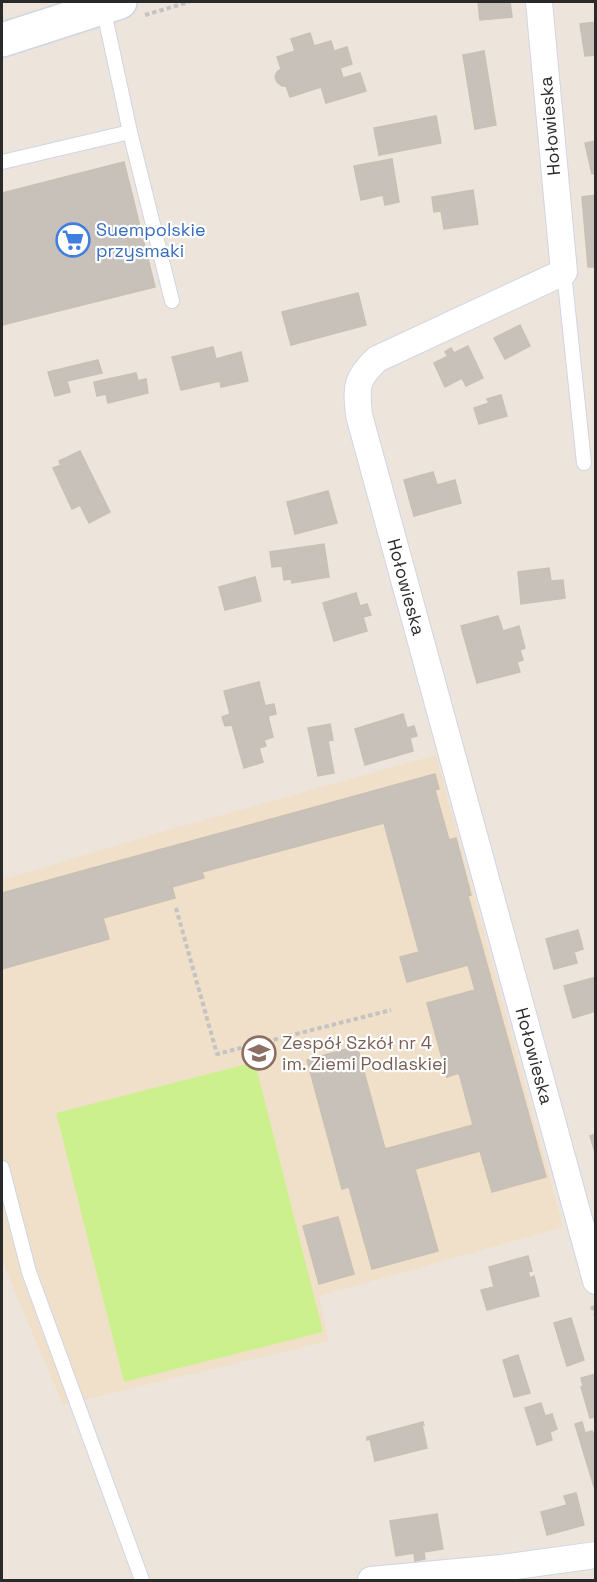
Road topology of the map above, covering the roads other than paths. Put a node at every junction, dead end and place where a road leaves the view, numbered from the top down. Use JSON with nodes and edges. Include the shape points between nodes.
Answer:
{"nodes":[{"id":1,"x":539,"y":2,"type":"edge"},
{"id":2,"x":112,"y":4,"type":"edge"},
{"id":3,"x":2,"y":40,"type":"edge"},
{"id":4,"x":130,"y":132,"type":"junction"},
{"id":5,"x":2,"y":162,"type":"edge"},
{"id":6,"x":564,"y":272,"type":"junction"},
{"id":7,"x":172,"y":302,"type":"dead end"},
{"id":8,"x":584,"y":463,"type":"dead end"},
{"id":9,"x":2,"y":1168,"type":"edge"},
{"id":10,"x":593,"y":1289,"type":"edge"},
{"id":11,"x":596,"y":1555,"type":"edge"},
{"id":12,"x":142,"y":1581,"type":"edge"},
{"id":13,"x":371,"y":1581,"type":"edge"}],
"edges":[{"from":1,"to":6,"type":"street","name":"Hołowieska"},
{"from":2,"to":3,"type":"main road"},
{"from":2,"to":4,"type":"lane"},
{"from":4,"to":5,"type":"lane"},
{"from":4,"to":7,"type":"lane"},
{"from":6,"to":8,"type":"lane"},
{"from":6,"to":10,"type":"street","name":"Hołowieska","via":[[377,359],[361,374],[357,393],[358,414]]},
{"from":9,"to":12,"type":"lane","via":[[28,1272]]},
{"from":11,"to":13,"type":"street","via":[[501,1569]]}]}
